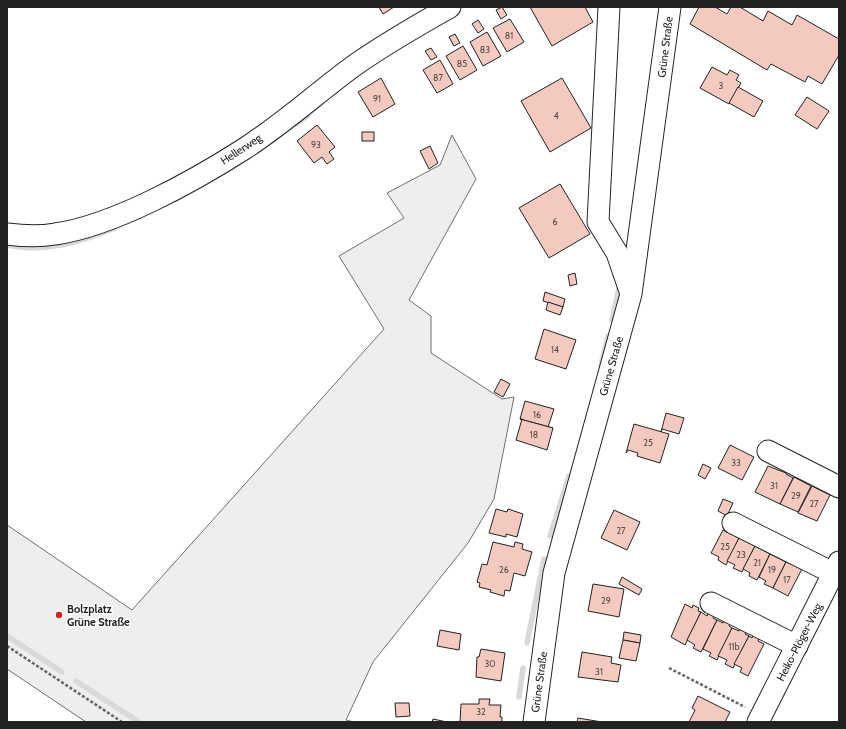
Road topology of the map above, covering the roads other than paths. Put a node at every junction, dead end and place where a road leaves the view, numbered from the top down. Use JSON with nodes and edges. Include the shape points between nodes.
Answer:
{"nodes":[{"id":1,"x":450,"y":7,"type":"edge"},
{"id":2,"x":609,"y":7,"type":"edge"},
{"id":3,"x":670,"y":7,"type":"edge"},
{"id":4,"x":7,"y":234,"type":"edge"},
{"id":5,"x":631,"y":294,"type":"junction"},
{"id":6,"x":768,"y":451,"type":"dead end"},
{"id":7,"x":839,"y":487,"type":"edge"},
{"id":8,"x":733,"y":523,"type":"dead end"},
{"id":9,"x":836,"y":568,"type":"edge"},
{"id":10,"x":711,"y":603,"type":"dead end"},
{"id":11,"x":797,"y":646,"type":"junction"},
{"id":12,"x":760,"y":718,"type":"edge"},
{"id":13,"x":534,"y":722,"type":"edge"}],
"edges":[{"from":1,"to":4,"type":"street","name":"Hellerweg","via":[[356,64],[245,148],[193,179],[136,207],[78,229],[34,236]]},
{"from":2,"to":5,"type":"street","via":[[598,222],[617,254]]},
{"from":3,"to":5,"type":"street","name":"Grüne Straße"},
{"from":5,"to":13,"type":"street","name":"Grüne Straße","via":[[554,574]]},
{"from":6,"to":7,"type":"street"},
{"from":8,"to":9,"type":"street"},
{"from":9,"to":11,"type":"street","name":"Heiko-Plöger-Weg"},
{"from":10,"to":11,"type":"street"},
{"from":11,"to":12,"type":"street","name":"Heiko-Plöger-Weg"}]}
